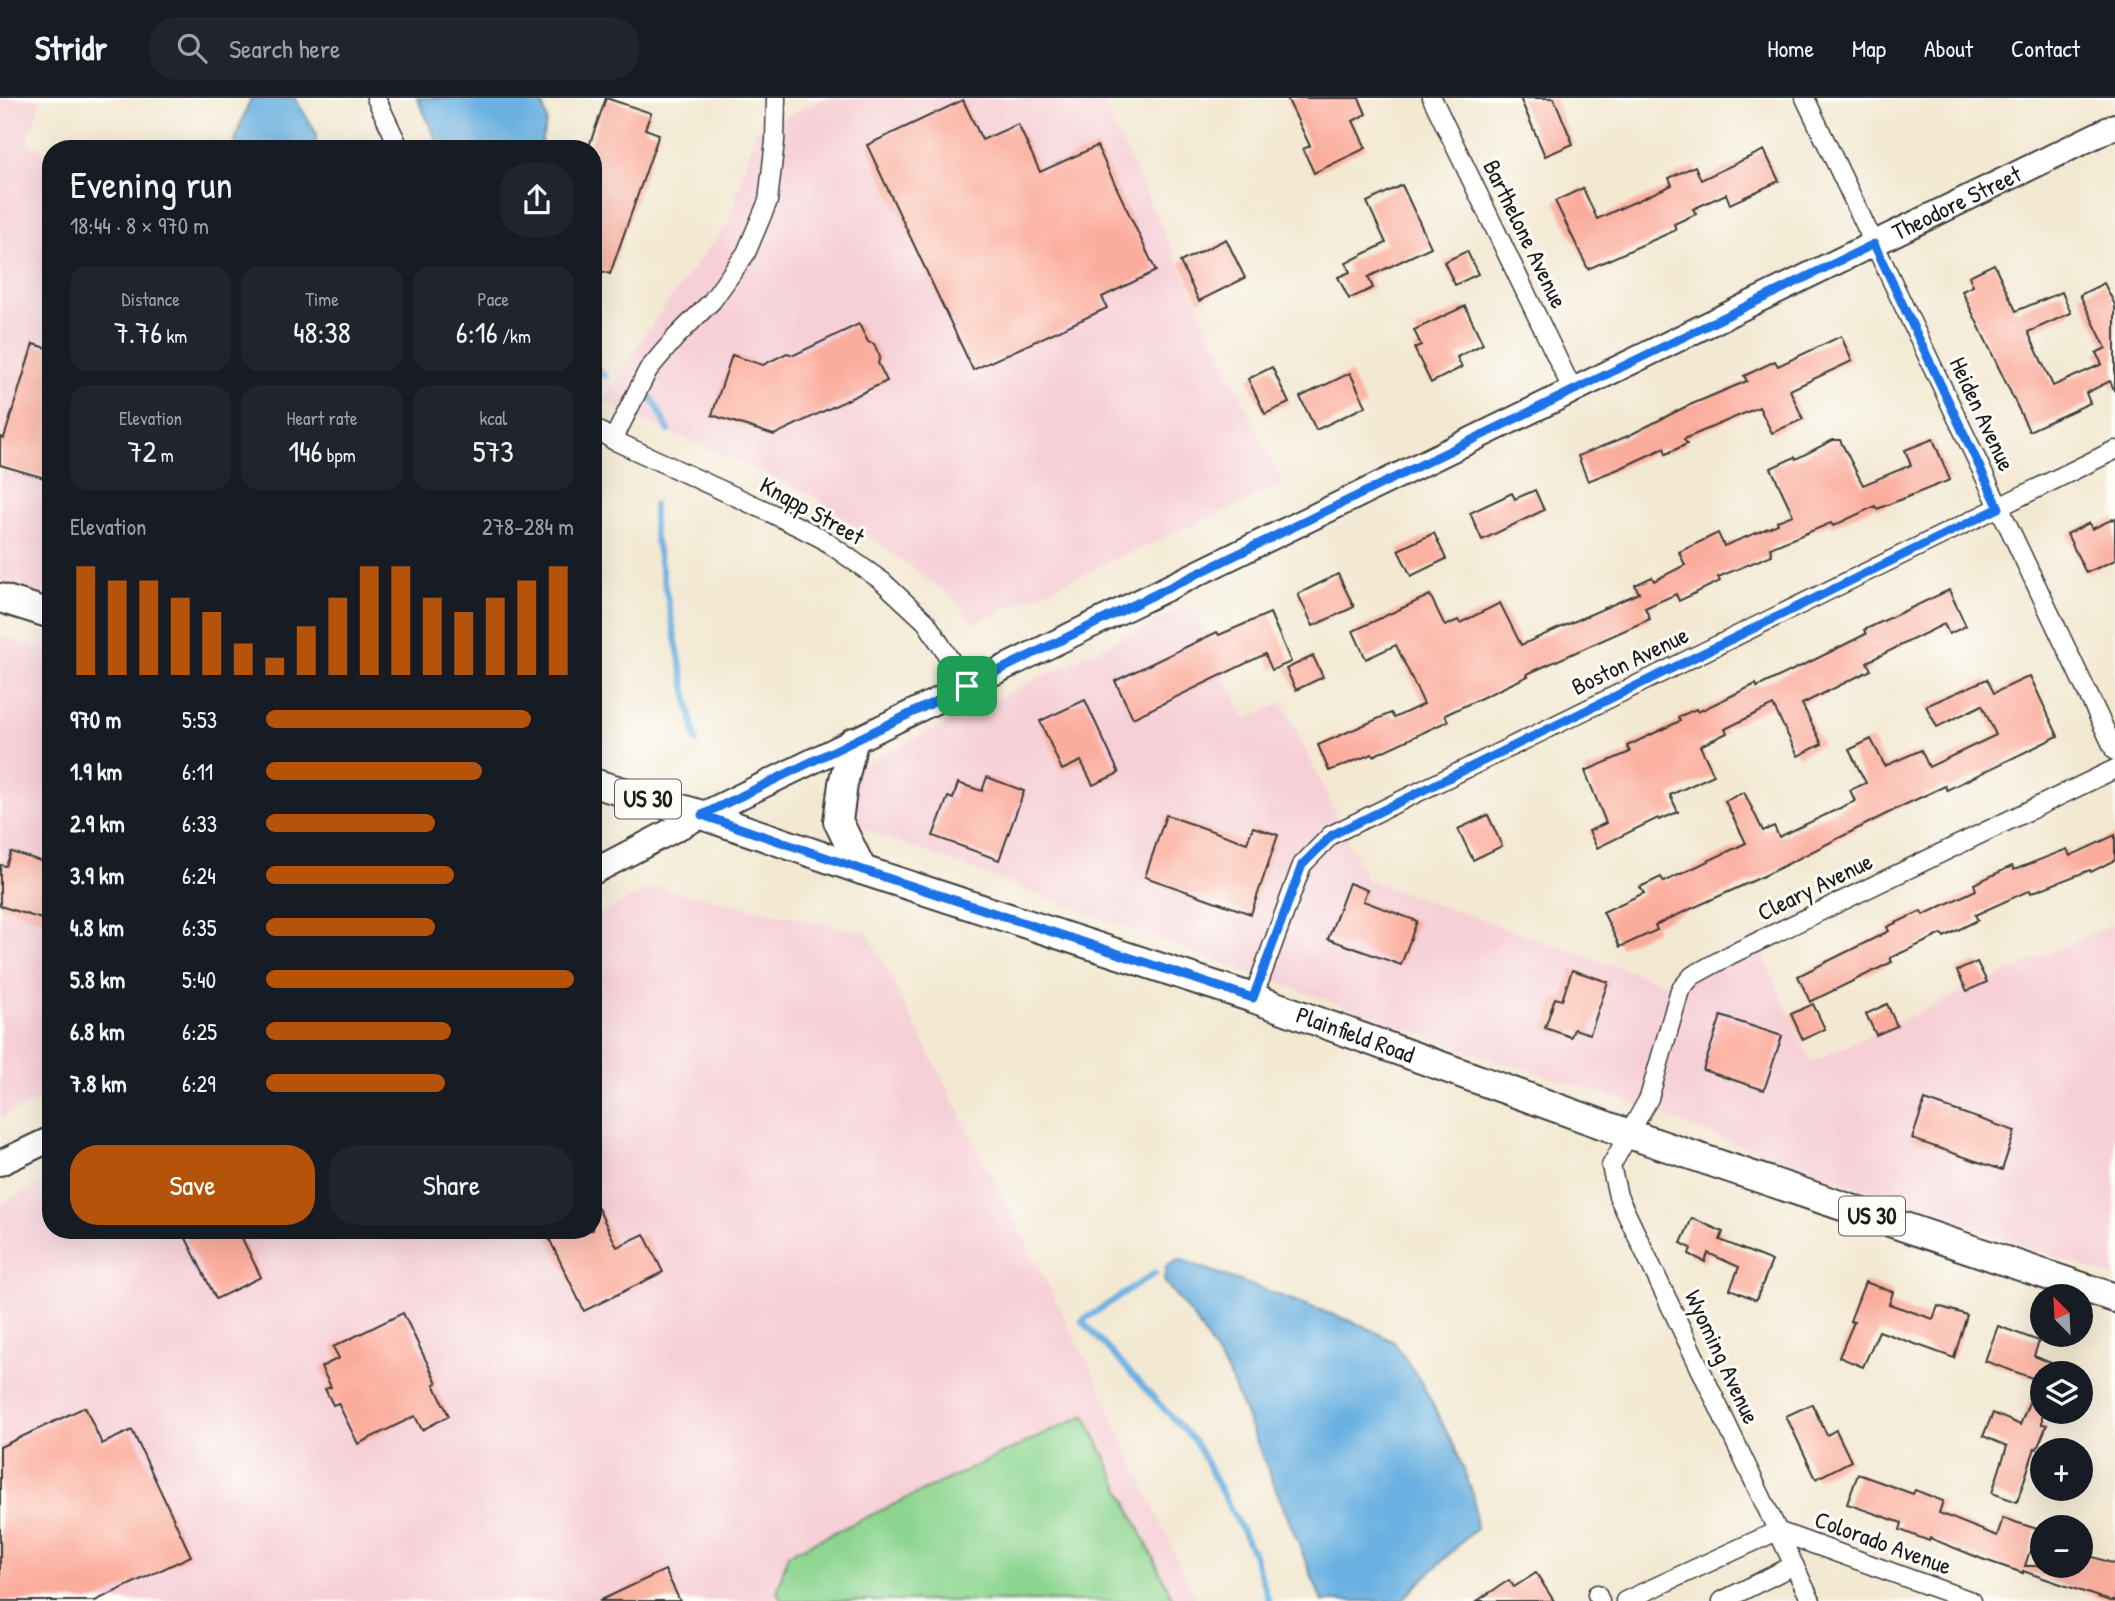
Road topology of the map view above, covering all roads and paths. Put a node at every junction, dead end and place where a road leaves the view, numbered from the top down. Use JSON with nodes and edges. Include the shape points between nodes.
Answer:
{"nodes":[{"id":1,"x":376,"y":98,"type":"edge"},
{"id":2,"x":775,"y":98,"type":"edge"},
{"id":3,"x":1432,"y":98,"type":"edge"},
{"id":4,"x":1805,"y":98,"type":"edge"},
{"id":5,"x":2115,"y":126,"type":"edge"},
{"id":6,"x":396,"y":140,"type":"edge"},
{"id":7,"x":1874,"y":244,"type":"junction"},
{"id":8,"x":1573,"y":391,"type":"junction"},
{"id":9,"x":602,"y":433,"type":"edge"},
{"id":10,"x":613,"y":440,"type":"junction"},
{"id":11,"x":2115,"y":450,"type":"edge"},
{"id":12,"x":1999,"y":508,"type":"junction"},
{"id":13,"x":0,"y":598,"type":"edge"},
{"id":14,"x":42,"y":611,"type":"edge"},
{"id":15,"x":967,"y":686,"type":"junction"},
{"id":16,"x":853,"y":741,"type":"junction"},
{"id":17,"x":2115,"y":751,"type":"edge"},
{"id":18,"x":2115,"y":769,"type":"edge"},
{"id":19,"x":602,"y":786,"type":"edge"},
{"id":20,"x":702,"y":815,"type":"junction"},
{"id":21,"x":602,"y":867,"type":"edge"},
{"id":22,"x":863,"y":870,"type":"junction"},
{"id":23,"x":1253,"y":998,"type":"junction"},
{"id":24,"x":1629,"y":1134,"type":"junction"},
{"id":25,"x":42,"y":1143,"type":"edge"},
{"id":26,"x":0,"y":1163,"type":"edge"},
{"id":27,"x":2115,"y":1298,"type":"edge"},
{"id":28,"x":1777,"y":1531,"type":"junction"},
{"id":29,"x":1794,"y":1566,"type":"junction"},
{"id":30,"x":1625,"y":1601,"type":"edge"},
{"id":31,"x":1721,"y":1601,"type":"edge"},
{"id":32,"x":1811,"y":1601,"type":"edge"},
{"id":33,"x":1971,"y":1601,"type":"edge"}],
"edges":[{"from":1,"to":6,"type":"street"},
{"from":2,"to":10,"type":"street","via":[[768,201],[746,253],[712,301],[648,370]]},
{"from":3,"to":8,"type":"street","name":"Barthelone Avenue"},
{"from":4,"to":7,"type":"street","name":"Heiden Avenue"},
{"from":5,"to":7,"type":"main road","name":"Theodore Street"},
{"from":7,"to":8,"type":"main road","name":"Theodore Street"},
{"from":7,"to":12,"type":"street","name":"Heiden Avenue"},
{"from":8,"to":15,"type":"main road","name":"Theodore Street"},
{"from":9,"to":10,"type":"street","name":"Knapp Street"},
{"from":10,"to":15,"type":"street","name":"Knapp Street","via":[[808,532],[882,581],[926,622]]},
{"from":11,"to":12,"type":"street","name":"Boston Avenue"},
{"from":12,"to":17,"type":"street","name":"Heiden Avenue"},
{"from":12,"to":23,"type":"street","name":"Boston Avenue","via":[[1332,835],[1302,865]]},
{"from":13,"to":14,"type":"main road"},
{"from":15,"to":16,"type":"main road","name":"Theodore Street"},
{"from":16,"to":20,"type":"main road","name":"Theodore Street"},
{"from":16,"to":22,"type":"main road","via":[[838,821]]},
{"from":18,"to":24,"type":"street","name":"Cleary Avenue","via":[[1692,976],[1680,990],[1649,1098]]},
{"from":19,"to":20,"type":"main road","name":"Plainfield Road","number":"US 30"},
{"from":20,"to":21,"type":"main road","name":"Theodore Street"},
{"from":20,"to":22,"type":"main road","name":"Plainfield Road","number":"US 30"},
{"from":22,"to":23,"type":"main road","name":"Plainfield Road","number":"US 30"},
{"from":23,"to":24,"type":"main road","name":"Plainfield Road","number":"US 30"},
{"from":24,"to":27,"type":"main road","name":"Plainfield Road","number":"US 30"},
{"from":24,"to":28,"type":"street","name":"Wyoming Avenue","via":[[1611,1166],[1618,1196]]},
{"from":25,"to":26,"type":"main road"},
{"from":28,"to":29,"type":"street","name":"Wyoming Avenue"},
{"from":28,"to":30,"type":"street"},
{"from":28,"to":33,"type":"street","name":"Colorado Avenue"},
{"from":29,"to":31,"type":"street"},
{"from":29,"to":32,"type":"street","name":"Wyoming Avenue"}]}
